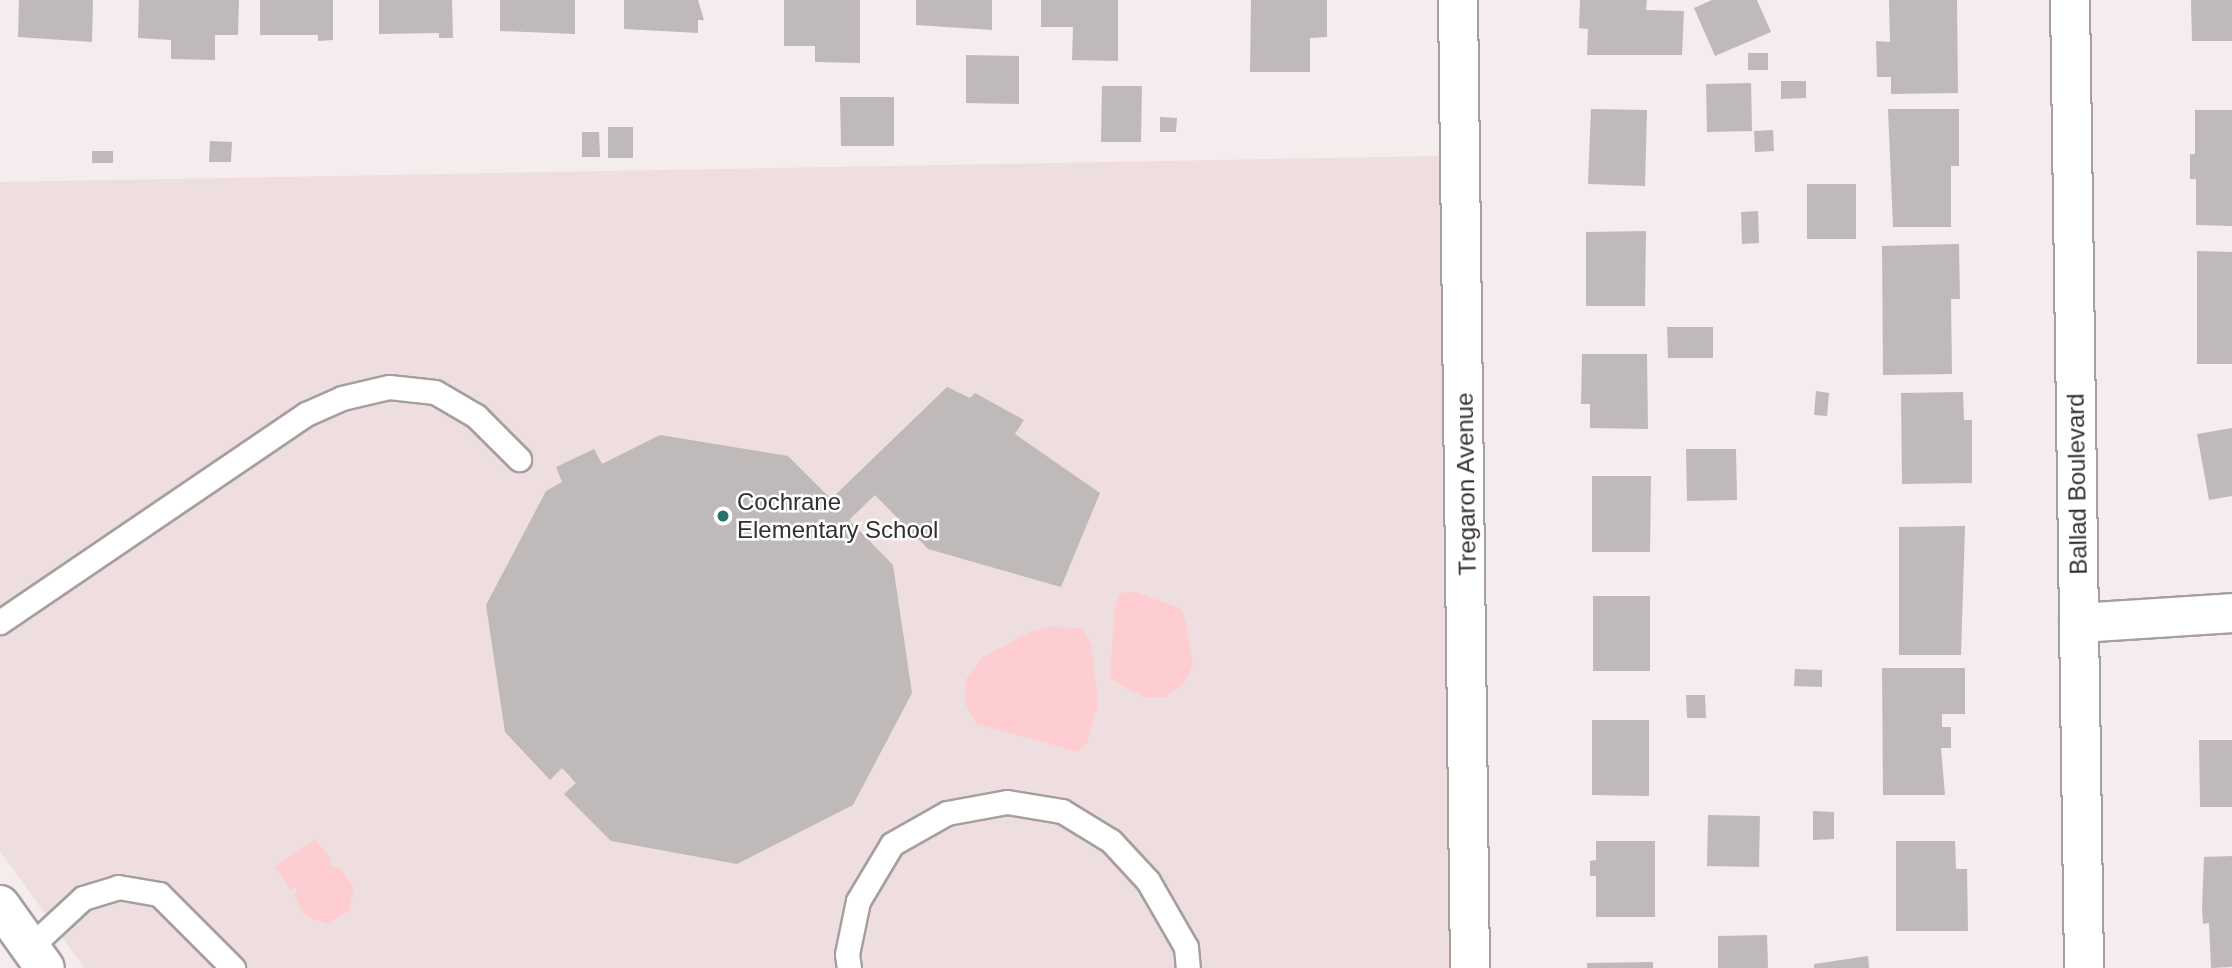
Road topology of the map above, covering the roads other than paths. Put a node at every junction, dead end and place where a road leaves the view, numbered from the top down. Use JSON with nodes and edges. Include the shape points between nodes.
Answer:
{"nodes":[{"id":1,"x":1458,"y":0,"type":"edge"},
{"id":2,"x":2070,"y":0,"type":"edge"},
{"id":3,"x":519,"y":459,"type":"dead end"},
{"id":4,"x":2232,"y":613,"type":"edge"},
{"id":5,"x":0,"y":622,"type":"edge"},
{"id":6,"x":2078,"y":623,"type":"junction"},
{"id":7,"x":0,"y":905,"type":"edge"},
{"id":8,"x":37,"y":957,"type":"edge"},
{"id":9,"x":233,"y":968,"type":"edge"},
{"id":10,"x":849,"y":968,"type":"edge"},
{"id":11,"x":1188,"y":968,"type":"edge"},
{"id":12,"x":1470,"y":968,"type":"edge"},
{"id":13,"x":2084,"y":968,"type":"edge"}],
"edges":[{"from":1,"to":12,"type":"street","name":"Tregaron Avenue"},
{"from":2,"to":6,"type":"street","name":"Ballad Boulevard"},
{"from":3,"to":5,"type":"lane","via":[[476,416],[435,392],[390,387],[342,398],[306,415]]},
{"from":4,"to":6,"type":"street"},
{"from":6,"to":13,"type":"street","name":"Ballad Boulevard"},
{"from":7,"to":8,"type":"street"},
{"from":8,"to":9,"type":"lane","via":[[83,898],[118,887],[159,894]]},
{"from":10,"to":11,"type":"lane","via":[[847,954],[858,901],[892,845],[947,813],[1007,802],[1062,811],[1111,841],[1148,881],[1185,947]]}]}
